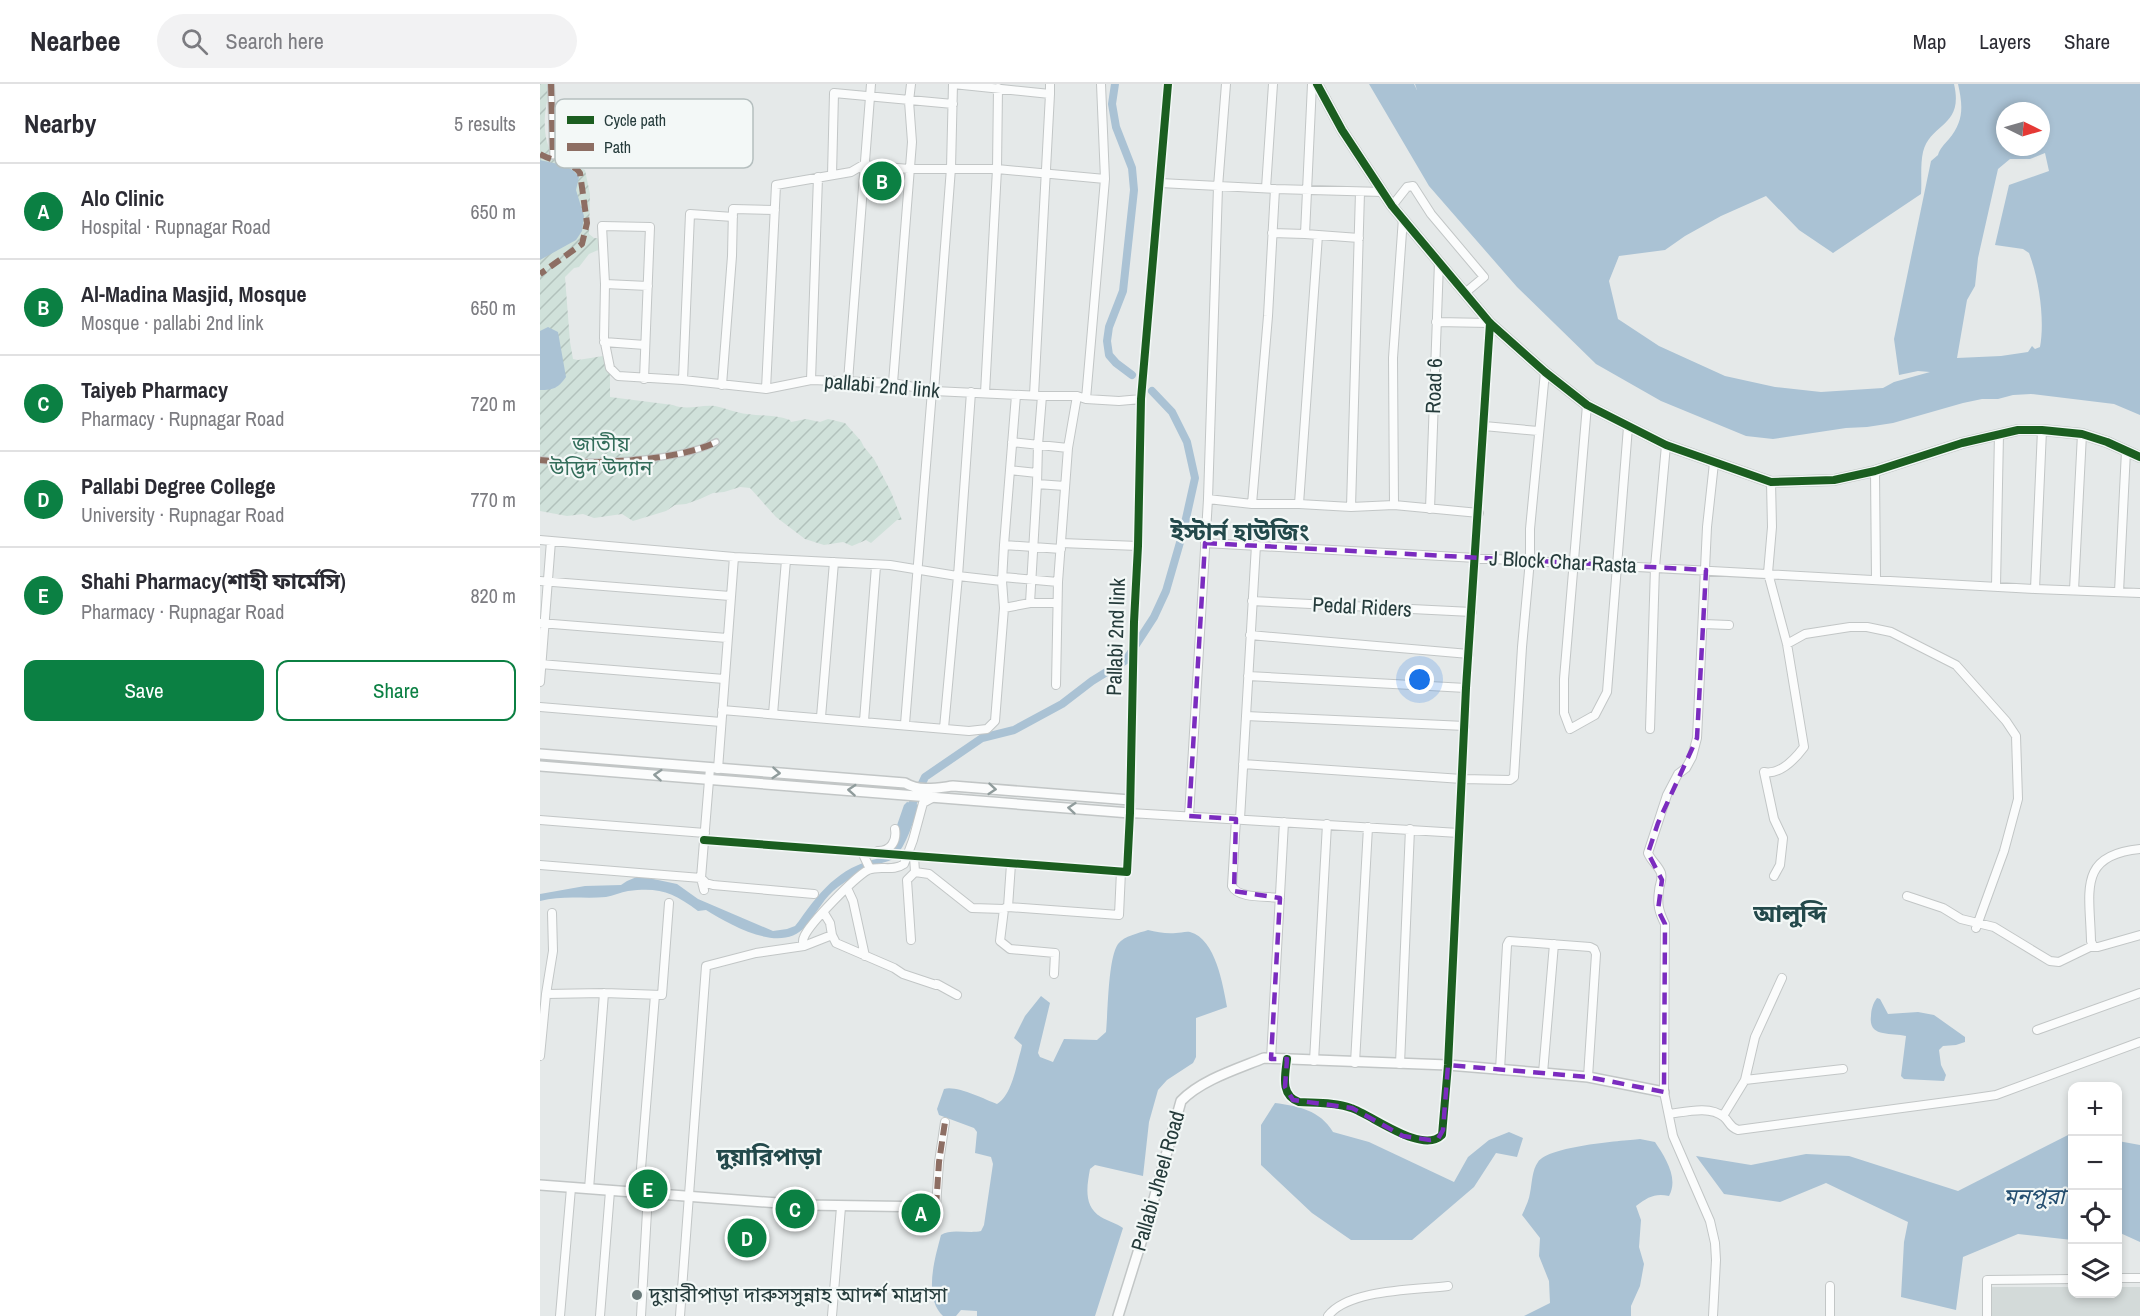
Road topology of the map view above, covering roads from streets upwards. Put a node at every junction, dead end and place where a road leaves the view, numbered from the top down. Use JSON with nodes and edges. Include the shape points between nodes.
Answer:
{"nodes":[{"id":1,"x":550,"y":84,"type":"edge"},
{"id":2,"x":871,"y":84,"type":"edge"},
{"id":3,"x":910,"y":84,"type":"edge"},
{"id":4,"x":953,"y":84,"type":"edge"},
{"id":5,"x":1050,"y":84,"type":"edge"},
{"id":6,"x":1101,"y":84,"type":"edge"},
{"id":7,"x":1168,"y":84,"type":"edge"},
{"id":8,"x":1226,"y":84,"type":"edge"},
{"id":9,"x":1273,"y":84,"type":"edge"},
{"id":10,"x":1315,"y":84,"type":"edge"},
{"id":11,"x":998,"y":88,"type":"junction"},
{"id":12,"x":1050,"y":94,"type":"junction"},
{"id":13,"x":869,"y":96,"type":"junction"},
{"id":14,"x":909,"y":100,"type":"junction"},
{"id":15,"x":954,"y":104,"type":"junction"},
{"id":16,"x":553,"y":156,"type":"dead end"},
{"id":17,"x":863,"y":165,"type":"junction"},
{"id":18,"x":951,"y":168,"type":"junction"},
{"id":19,"x":909,"y":169,"type":"junction"},
{"id":20,"x":997,"y":169,"type":"junction"},
{"id":21,"x":1045,"y":174,"type":"junction"},
{"id":22,"x":832,"y":175,"type":"junction"},
{"id":23,"x":818,"y":177,"type":"junction"},
{"id":24,"x":1105,"y":179,"type":"junction"},
{"id":25,"x":1160,"y":183,"type":"junction"},
{"id":26,"x":1218,"y":187,"type":"junction"},
{"id":27,"x":1266,"y":188,"type":"junction"},
{"id":28,"x":1275,"y":189,"type":"junction"},
{"id":29,"x":1307,"y":190,"type":"junction"},
{"id":30,"x":1360,"y":192,"type":"junction"},
{"id":31,"x":1383,"y":192,"type":"junction"},
{"id":32,"x":1392,"y":206,"type":"junction"},
{"id":33,"x":775,"y":210,"type":"junction"},
{"id":34,"x":733,"y":216,"type":"junction"},
{"id":35,"x":1403,"y":218,"type":"junction"},
{"id":36,"x":1272,"y":233,"type":"junction"},
{"id":37,"x":1305,"y":234,"type":"junction"},
{"id":38,"x":1318,"y":235,"type":"junction"},
{"id":39,"x":1359,"y":238,"type":"junction"},
{"id":40,"x":1440,"y":262,"type":"junction"},
{"id":41,"x":606,"y":284,"type":"junction"},
{"id":42,"x":648,"y":286,"type":"junction"},
{"id":43,"x":1466,"y":293,"type":"junction"},
{"id":44,"x":1436,"y":322,"type":"junction"},
{"id":45,"x":1490,"y":323,"type":"junction"},
{"id":46,"x":604,"y":342,"type":"junction"},
{"id":47,"x":645,"y":345,"type":"junction"},
{"id":48,"x":1545,"y":372,"type":"junction"},
{"id":49,"x":644,"y":379,"type":"junction"},
{"id":50,"x":683,"y":380,"type":"junction"},
{"id":51,"x":811,"y":380,"type":"junction"},
{"id":52,"x":848,"y":381,"type":"junction"},
{"id":53,"x":893,"y":383,"type":"junction"},
{"id":54,"x":722,"y":385,"type":"junction"},
{"id":55,"x":766,"y":389,"type":"junction"},
{"id":56,"x":933,"y":391,"type":"junction"},
{"id":57,"x":971,"y":392,"type":"junction"},
{"id":58,"x":985,"y":393,"type":"junction"},
{"id":59,"x":1016,"y":395,"type":"junction"},
{"id":60,"x":1038,"y":396,"type":"junction"},
{"id":61,"x":1077,"y":396,"type":"junction"},
{"id":62,"x":1086,"y":399,"type":"junction"},
{"id":63,"x":1141,"y":399,"type":"junction"},
{"id":64,"x":1587,"y":405,"type":"junction"},
{"id":65,"x":1484,"y":426,"type":"junction"},
{"id":66,"x":1628,"y":427,"type":"junction"},
{"id":67,"x":2042,"y":430,"type":"junction"},
{"id":68,"x":1538,"y":431,"type":"junction"},
{"id":69,"x":1999,"y":434,"type":"junction"},
{"id":70,"x":2082,"y":434,"type":"junction"},
{"id":71,"x":716,"y":442,"type":"dead end"},
{"id":72,"x":1012,"y":442,"type":"junction"},
{"id":73,"x":1038,"y":445,"type":"junction"},
{"id":74,"x":1666,"y":445,"type":"junction"},
{"id":75,"x":1068,"y":448,"type":"junction"},
{"id":76,"x":2126,"y":451,"type":"junction"},
{"id":77,"x":2140,"y":457,"type":"edge"},
{"id":78,"x":540,"y":459,"type":"edge"},
{"id":79,"x":1713,"y":463,"type":"junction"},
{"id":80,"x":1011,"y":470,"type":"junction"},
{"id":81,"x":1875,"y":471,"type":"junction"},
{"id":82,"x":1037,"y":473,"type":"junction"},
{"id":83,"x":1770,"y":482,"type":"junction"},
{"id":84,"x":1037,"y":484,"type":"junction"},
{"id":85,"x":1065,"y":486,"type":"junction"},
{"id":86,"x":1208,"y":499,"type":"junction"},
{"id":87,"x":1252,"y":504,"type":"junction"},
{"id":88,"x":1299,"y":504,"type":"junction"},
{"id":89,"x":1394,"y":505,"type":"junction"},
{"id":90,"x":1351,"y":507,"type":"junction"},
{"id":91,"x":1430,"y":509,"type":"junction"},
{"id":92,"x":1479,"y":513,"type":"junction"},
{"id":93,"x":540,"y":540,"type":"edge"},
{"id":94,"x":552,"y":541,"type":"junction"},
{"id":95,"x":1205,"y":543,"type":"junction"},
{"id":96,"x":1004,"y":545,"type":"junction"},
{"id":97,"x":1256,"y":545,"type":"junction"},
{"id":98,"x":1061,"y":546,"type":"junction"},
{"id":99,"x":1138,"y":546,"type":"junction"},
{"id":100,"x":1033,"y":547,"type":"junction"},
{"id":101,"x":734,"y":557,"type":"junction"},
{"id":102,"x":1475,"y":557,"type":"junction"},
{"id":103,"x":786,"y":560,"type":"junction"},
{"id":104,"x":1530,"y":560,"type":"junction"},
{"id":105,"x":834,"y":562,"type":"junction"},
{"id":106,"x":1572,"y":563,"type":"junction"},
{"id":107,"x":1616,"y":565,"type":"junction"},
{"id":108,"x":876,"y":566,"type":"junction"},
{"id":109,"x":1655,"y":567,"type":"junction"},
{"id":110,"x":918,"y":569,"type":"junction"},
{"id":111,"x":1706,"y":570,"type":"junction"},
{"id":112,"x":1767,"y":573,"type":"junction"},
{"id":113,"x":957,"y":576,"type":"junction"},
{"id":114,"x":1002,"y":579,"type":"junction"},
{"id":115,"x":1031,"y":579,"type":"junction"},
{"id":116,"x":1876,"y":579,"type":"junction"},
{"id":117,"x":544,"y":582,"type":"edge"},
{"id":118,"x":1058,"y":582,"type":"junction"},
{"id":119,"x":1996,"y":586,"type":"junction"},
{"id":120,"x":2035,"y":589,"type":"junction"},
{"id":121,"x":2074,"y":590,"type":"junction"},
{"id":122,"x":2119,"y":592,"type":"junction"},
{"id":123,"x":2140,"y":593,"type":"edge"},
{"id":124,"x":730,"y":596,"type":"junction"},
{"id":125,"x":1252,"y":601,"type":"junction"},
{"id":126,"x":1030,"y":603,"type":"junction"},
{"id":127,"x":1057,"y":603,"type":"junction"},
{"id":128,"x":1004,"y":608,"type":"junction"},
{"id":129,"x":1472,"y":612,"type":"junction"},
{"id":130,"x":542,"y":623,"type":"edge"},
{"id":131,"x":1702,"y":624,"type":"junction"},
{"id":132,"x":1729,"y":625,"type":"dead end"},
{"id":133,"x":1250,"y":635,"type":"junction"},
{"id":134,"x":727,"y":638,"type":"junction"},
{"id":135,"x":1787,"y":644,"type":"junction"},
{"id":136,"x":1469,"y":654,"type":"junction"},
{"id":137,"x":541,"y":664,"type":"edge"},
{"id":138,"x":1248,"y":676,"type":"junction"},
{"id":139,"x":724,"y":679,"type":"junction"},
{"id":140,"x":540,"y":682,"type":"edge"},
{"id":141,"x":1056,"y":685,"type":"dead end"},
{"id":142,"x":1466,"y":688,"type":"junction"},
{"id":143,"x":540,"y":707,"type":"edge"},
{"id":144,"x":722,"y":710,"type":"junction"},
{"id":145,"x":773,"y":714,"type":"junction"},
{"id":146,"x":1246,"y":716,"type":"junction"},
{"id":147,"x":821,"y":717,"type":"junction"},
{"id":148,"x":864,"y":721,"type":"junction"},
{"id":149,"x":721,"y":722,"type":"junction"},
{"id":150,"x":905,"y":724,"type":"junction"},
{"id":151,"x":1465,"y":726,"type":"junction"},
{"id":152,"x":944,"y":728,"type":"junction"},
{"id":153,"x":1650,"y":729,"type":"dead end"},
{"id":154,"x":540,"y":754,"type":"edge"},
{"id":155,"x":1243,"y":764,"type":"junction"},
{"id":156,"x":540,"y":766,"type":"edge"},
{"id":157,"x":714,"y":768,"type":"junction"},
{"id":158,"x":709,"y":779,"type":"junction"},
{"id":159,"x":1462,"y":779,"type":"junction"},
{"id":160,"x":908,"y":789,"type":"junction"},
{"id":161,"x":933,"y":794,"type":"junction"},
{"id":162,"x":1130,"y":800,"type":"junction"},
{"id":163,"x":1130,"y":813,"type":"junction"},
{"id":164,"x":1189,"y":816,"type":"junction"},
{"id":165,"x":1238,"y":819,"type":"junction"},
{"id":166,"x":540,"y":820,"type":"edge"},
{"id":167,"x":1284,"y":822,"type":"junction"},
{"id":168,"x":1327,"y":824,"type":"junction"},
{"id":169,"x":1368,"y":827,"type":"junction"},
{"id":170,"x":896,"y":829,"type":"dead end"},
{"id":171,"x":1410,"y":829,"type":"junction"},
{"id":172,"x":1459,"y":833,"type":"junction"},
{"id":173,"x":704,"y":836,"type":"junction"},
{"id":174,"x":2140,"y":849,"type":"edge"},
{"id":175,"x":866,"y":854,"type":"junction"},
{"id":176,"x":909,"y":856,"type":"junction"},
{"id":177,"x":1011,"y":864,"type":"junction"},
{"id":178,"x":540,"y":865,"type":"edge"},
{"id":179,"x":870,"y":869,"type":"junction"},
{"id":180,"x":915,"y":872,"type":"junction"},
{"id":181,"x":1121,"y":872,"type":"junction"},
{"id":182,"x":1774,"y":876,"type":"dead end"},
{"id":183,"x":701,"y":878,"type":"junction"},
{"id":184,"x":847,"y":888,"type":"junction"},
{"id":185,"x":704,"y":890,"type":"dead end"},
{"id":186,"x":814,"y":894,"type":"dead end"},
{"id":187,"x":1907,"y":896,"type":"dead end"},
{"id":188,"x":1280,"y":898,"type":"junction"},
{"id":189,"x":669,"y":903,"type":"dead end"},
{"id":190,"x":1006,"y":908,"type":"junction"},
{"id":191,"x":552,"y":913,"type":"dead end"},
{"id":192,"x":824,"y":913,"type":"junction"},
{"id":193,"x":1977,"y":926,"type":"junction"},
{"id":194,"x":832,"y":935,"type":"junction"},
{"id":195,"x":2140,"y":935,"type":"edge"},
{"id":196,"x":910,"y":940,"type":"dead end"},
{"id":197,"x":1554,"y":944,"type":"junction"},
{"id":198,"x":804,"y":946,"type":"junction"},
{"id":199,"x":2093,"y":946,"type":"junction"},
{"id":200,"x":865,"y":956,"type":"junction"},
{"id":201,"x":1054,"y":974,"type":"dead end"},
{"id":202,"x":1782,"y":978,"type":"dead end"},
{"id":203,"x":544,"y":992,"type":"edge"},
{"id":204,"x":604,"y":993,"type":"junction"},
{"id":205,"x":2140,"y":993,"type":"edge"},
{"id":206,"x":957,"y":994,"type":"dead end"},
{"id":207,"x":655,"y":995,"type":"junction"},
{"id":208,"x":2037,"y":1030,"type":"dead end"},
{"id":209,"x":2140,"y":1042,"type":"edge"},
{"id":210,"x":540,"y":1056,"type":"edge"},
{"id":211,"x":1267,"y":1058,"type":"junction"},
{"id":212,"x":1287,"y":1059,"type":"junction"},
{"id":213,"x":1314,"y":1061,"type":"junction"},
{"id":214,"x":1355,"y":1063,"type":"junction"},
{"id":215,"x":1400,"y":1064,"type":"junction"},
{"id":216,"x":1448,"y":1065,"type":"junction"},
{"id":217,"x":1843,"y":1069,"type":"dead end"},
{"id":218,"x":1500,"y":1070,"type":"junction"},
{"id":219,"x":1543,"y":1073,"type":"junction"},
{"id":220,"x":1588,"y":1077,"type":"junction"},
{"id":221,"x":1744,"y":1080,"type":"junction"},
{"id":222,"x":1664,"y":1092,"type":"junction"},
{"id":223,"x":1669,"y":1114,"type":"junction"},
{"id":224,"x":1723,"y":1116,"type":"junction"},
{"id":225,"x":945,"y":1122,"type":"dead end"},
{"id":226,"x":540,"y":1185,"type":"edge"},
{"id":227,"x":571,"y":1188,"type":"junction"},
{"id":228,"x":589,"y":1189,"type":"junction"},
{"id":229,"x":610,"y":1191,"type":"junction"},
{"id":230,"x":643,"y":1194,"type":"junction"},
{"id":231,"x":687,"y":1197,"type":"junction"},
{"id":232,"x":841,"y":1207,"type":"junction"},
{"id":233,"x":936,"y":1207,"type":"joint"},
{"id":234,"x":2122,"y":1278,"type":"edge"},
{"id":235,"x":2140,"y":1278,"type":"edge"},
{"id":236,"x":2068,"y":1279,"type":"edge"},
{"id":237,"x":1448,"y":1286,"type":"dead end"},
{"id":238,"x":1830,"y":1286,"type":"dead end"},
{"id":239,"x":560,"y":1316,"type":"edge"},
{"id":240,"x":600,"y":1316,"type":"edge"},
{"id":241,"x":641,"y":1316,"type":"edge"},
{"id":242,"x":680,"y":1316,"type":"edge"},
{"id":243,"x":832,"y":1316,"type":"edge"},
{"id":244,"x":1118,"y":1316,"type":"edge"},
{"id":245,"x":1329,"y":1316,"type":"edge"},
{"id":246,"x":1713,"y":1316,"type":"edge"},
{"id":247,"x":1830,"y":1316,"type":"edge"},
{"id":248,"x":1987,"y":1316,"type":"edge"}],
"edges":[{"from":1,"to":16,"type":"street"},
{"from":2,"to":13,"type":"street"},
{"from":3,"to":14,"type":"street"},
{"from":4,"to":11,"type":"street"},
{"from":4,"to":15,"type":"street"},
{"from":5,"to":12,"type":"street"},
{"from":6,"to":24,"type":"street"},
{"from":7,"to":25,"type":"street","name":"Pallabi 2nd link"},
{"from":8,"to":26,"type":"street"},
{"from":9,"to":27,"type":"street"},
{"from":10,"to":29,"type":"street"},
{"from":10,"to":31,"type":"street"},
{"from":11,"to":12,"type":"street"},
{"from":11,"to":20,"type":"street"},
{"from":12,"to":21,"type":"street"},
{"from":13,"to":14,"type":"street"},
{"from":13,"to":17,"type":"street"},
{"from":13,"to":22,"type":"street","via":[[834,93]]},
{"from":14,"to":15,"type":"street"},
{"from":14,"to":19,"type":"street"},
{"from":15,"to":18,"type":"street"},
{"from":17,"to":19,"type":"street"},
{"from":17,"to":22,"type":"street"},
{"from":17,"to":52,"type":"street"},
{"from":18,"to":19,"type":"street"},
{"from":18,"to":20,"type":"street"},
{"from":18,"to":56,"type":"street"},
{"from":19,"to":53,"type":"street"},
{"from":20,"to":21,"type":"street"},
{"from":20,"to":58,"type":"street"},
{"from":21,"to":24,"type":"street"},
{"from":21,"to":60,"type":"street"},
{"from":22,"to":23,"type":"street"},
{"from":23,"to":33,"type":"street","via":[[776,185]]},
{"from":23,"to":51,"type":"street","name":"pallabi 2nd link"},
{"from":24,"to":62,"type":"street"},
{"from":25,"to":26,"type":"street"},
{"from":25,"to":63,"type":"street","name":"Pallabi 2nd link"},
{"from":26,"to":27,"type":"street"},
{"from":26,"to":86,"type":"street"},
{"from":27,"to":28,"type":"street"},
{"from":28,"to":29,"type":"street"},
{"from":28,"to":36,"type":"street"},
{"from":29,"to":30,"type":"street"},
{"from":29,"to":37,"type":"street"},
{"from":30,"to":31,"type":"street"},
{"from":30,"to":39,"type":"street"},
{"from":31,"to":32,"type":"street"},
{"from":32,"to":35,"type":"street"},
{"from":32,"to":43,"type":"street","via":[[1407,187],[1413,186],[1431,214],[1484,277]]},
{"from":33,"to":34,"type":"street","via":[[733,209]]},
{"from":33,"to":55,"type":"street"},
{"from":34,"to":50,"type":"street","via":[[690,214]]},
{"from":34,"to":54,"type":"street"},
{"from":35,"to":40,"type":"street"},
{"from":35,"to":89,"type":"street","via":[[1393,358]]},
{"from":36,"to":37,"type":"street"},
{"from":36,"to":87,"type":"street"},
{"from":37,"to":38,"type":"street"},
{"from":38,"to":39,"type":"street"},
{"from":38,"to":88,"type":"street"},
{"from":39,"to":90,"type":"street"},
{"from":40,"to":43,"type":"street"},
{"from":40,"to":44,"type":"street","name":"Road 6"},
{"from":41,"to":42,"type":"street"},
{"from":41,"to":42,"type":"street","via":[[602,226],[650,227]]},
{"from":41,"to":46,"type":"street"},
{"from":42,"to":47,"type":"street"},
{"from":43,"to":45,"type":"street"},
{"from":44,"to":45,"type":"street"},
{"from":44,"to":91,"type":"street","name":"Road 6"},
{"from":45,"to":48,"type":"street"},
{"from":45,"to":65,"type":"street"},
{"from":46,"to":47,"type":"street"},
{"from":46,"to":49,"type":"street","via":[[610,368],[618,376]]},
{"from":47,"to":49,"type":"street"},
{"from":48,"to":64,"type":"street"},
{"from":48,"to":68,"type":"street"},
{"from":49,"to":50,"type":"street"},
{"from":50,"to":54,"type":"street"},
{"from":51,"to":52,"type":"street","name":"pallabi 2nd link"},
{"from":51,"to":55,"type":"street"},
{"from":52,"to":53,"type":"street","name":"pallabi 2nd link"},
{"from":53,"to":56,"type":"street","name":"pallabi 2nd link"},
{"from":54,"to":55,"type":"street"},
{"from":56,"to":57,"type":"street","name":"pallabi 2nd link"},
{"from":56,"to":110,"type":"street"},
{"from":57,"to":58,"type":"street","name":"pallabi 2nd link"},
{"from":57,"to":113,"type":"street"},
{"from":58,"to":59,"type":"street","name":"pallabi 2nd link"},
{"from":59,"to":60,"type":"street","name":"pallabi 2nd link"},
{"from":59,"to":72,"type":"street"},
{"from":60,"to":61,"type":"street","name":"pallabi 2nd link"},
{"from":60,"to":73,"type":"street"},
{"from":61,"to":62,"type":"street","name":"pallabi 2nd link"},
{"from":61,"to":75,"type":"street"},
{"from":62,"to":63,"type":"street","name":"pallabi 2nd link"},
{"from":63,"to":99,"type":"street","name":"Pallabi 2nd link"},
{"from":64,"to":66,"type":"street"},
{"from":64,"to":106,"type":"street"},
{"from":65,"to":68,"type":"street"},
{"from":65,"to":92,"type":"street"},
{"from":66,"to":74,"type":"street"},
{"from":66,"to":107,"type":"street"},
{"from":67,"to":69,"type":"street"},
{"from":67,"to":70,"type":"street"},
{"from":67,"to":120,"type":"street"},
{"from":68,"to":104,"type":"street"},
{"from":69,"to":81,"type":"street"},
{"from":69,"to":119,"type":"street"},
{"from":70,"to":76,"type":"street"},
{"from":70,"to":121,"type":"street"},
{"from":71,"to":78,"type":"street","via":[[701,450],[659,457],[607,461]]},
{"from":72,"to":73,"type":"street"},
{"from":72,"to":80,"type":"street"},
{"from":73,"to":75,"type":"street"},
{"from":73,"to":82,"type":"street"},
{"from":74,"to":79,"type":"street"},
{"from":74,"to":109,"type":"street"},
{"from":75,"to":85,"type":"street"},
{"from":76,"to":77,"type":"street"},
{"from":76,"to":122,"type":"street"},
{"from":79,"to":83,"type":"street"},
{"from":79,"to":111,"type":"street"},
{"from":80,"to":82,"type":"street"},
{"from":80,"to":96,"type":"street"},
{"from":81,"to":83,"type":"street","via":[[1834,480]]},
{"from":81,"to":116,"type":"street"},
{"from":82,"to":84,"type":"street"},
{"from":83,"to":112,"type":"street","via":[[1772,527]]},
{"from":84,"to":85,"type":"street"},
{"from":84,"to":100,"type":"street"},
{"from":85,"to":98,"type":"street"},
{"from":86,"to":87,"type":"street"},
{"from":86,"to":95,"type":"street"},
{"from":87,"to":88,"type":"street"},
{"from":88,"to":90,"type":"street"},
{"from":89,"to":90,"type":"street"},
{"from":89,"to":91,"type":"street"},
{"from":91,"to":92,"type":"street"},
{"from":92,"to":102,"type":"street"},
{"from":93,"to":94,"type":"street"},
{"from":94,"to":101,"type":"street"},
{"from":94,"to":117,"type":"street"},
{"from":95,"to":97,"type":"street","name":"J Block Char Rasta"},
{"from":95,"to":164,"type":"street"},
{"from":96,"to":100,"type":"street"},
{"from":96,"to":114,"type":"street"},
{"from":97,"to":102,"type":"street","name":"J Block Char Rasta"},
{"from":97,"to":125,"type":"street"},
{"from":98,"to":99,"type":"street"},
{"from":98,"to":100,"type":"street"},
{"from":98,"to":118,"type":"street"},
{"from":99,"to":162,"type":"street","name":"Pallabi 2nd link"},
{"from":100,"to":115,"type":"street"},
{"from":101,"to":103,"type":"street"},
{"from":101,"to":124,"type":"street"},
{"from":102,"to":104,"type":"street","name":"J Block Char Rasta"},
{"from":102,"to":129,"type":"street"},
{"from":103,"to":105,"type":"street"},
{"from":103,"to":145,"type":"street"},
{"from":104,"to":106,"type":"street","name":"J Block Char Rasta"},
{"from":104,"to":159,"type":"street","via":[[1514,777]]},
{"from":105,"to":108,"type":"street"},
{"from":105,"to":147,"type":"street"},
{"from":106,"to":107,"type":"street","name":"J Block Char Rasta"},
{"from":106,"to":107,"type":"street","via":[[1563,698],[1570,729],[1595,715],[1607,692]]},
{"from":107,"to":109,"type":"street","name":"J Block Char Rasta"},
{"from":108,"to":110,"type":"street"},
{"from":108,"to":148,"type":"street"},
{"from":109,"to":111,"type":"street","name":"J Block Char Rasta"},
{"from":109,"to":153,"type":"street"},
{"from":110,"to":113,"type":"street"},
{"from":110,"to":150,"type":"street"},
{"from":111,"to":112,"type":"street","name":"J Block Char Rasta"},
{"from":111,"to":131,"type":"street"},
{"from":112,"to":116,"type":"street","name":"J Block Char Rasta"},
{"from":112,"to":135,"type":"street"},
{"from":113,"to":114,"type":"street"},
{"from":113,"to":152,"type":"street"},
{"from":114,"to":115,"type":"street"},
{"from":114,"to":128,"type":"street"},
{"from":115,"to":118,"type":"street"},
{"from":115,"to":126,"type":"street"},
{"from":116,"to":119,"type":"street","name":"J Block Char Rasta"},
{"from":117,"to":124,"type":"street"},
{"from":117,"to":130,"type":"street"},
{"from":118,"to":127,"type":"street"},
{"from":119,"to":120,"type":"street","name":"J Block Char Rasta"},
{"from":120,"to":121,"type":"street","name":"J Block Char Rasta"},
{"from":121,"to":122,"type":"street","name":"J Block Char Rasta"},
{"from":122,"to":123,"type":"street","name":"J Block Char Rasta"},
{"from":124,"to":134,"type":"street"},
{"from":125,"to":129,"type":"street","name":"Pedal Riders"},
{"from":125,"to":133,"type":"street"},
{"from":126,"to":127,"type":"street"},
{"from":126,"to":128,"type":"street"},
{"from":127,"to":141,"type":"street"},
{"from":128,"to":152,"type":"street","via":[[995,721],[987,729]]},
{"from":129,"to":136,"type":"street"},
{"from":130,"to":134,"type":"street"},
{"from":130,"to":137,"type":"street"},
{"from":131,"to":132,"type":"street"},
{"from":131,"to":222,"type":"street","via":[[1697,738],[1692,757],[1667,795],[1648,853],[1660,871],[1658,910],[1665,924]]},
{"from":133,"to":136,"type":"street"},
{"from":133,"to":138,"type":"street"},
{"from":134,"to":139,"type":"street"},
{"from":135,"to":182,"type":"street","via":[[1804,747],[1784,768],[1772,774],[1764,772],[1774,819],[1783,838],[1780,865]]},
{"from":135,"to":193,"type":"street","via":[[1805,634],[1850,627],[1891,632],[1956,665],[2016,736],[2018,799]]},
{"from":136,"to":142,"type":"street"},
{"from":137,"to":139,"type":"street"},
{"from":137,"to":140,"type":"street"},
{"from":138,"to":142,"type":"street"},
{"from":138,"to":146,"type":"street"},
{"from":139,"to":144,"type":"street"},
{"from":142,"to":151,"type":"street"},
{"from":143,"to":149,"type":"street"},
{"from":144,"to":145,"type":"street"},
{"from":144,"to":149,"type":"street"},
{"from":145,"to":147,"type":"street"},
{"from":146,"to":151,"type":"street"},
{"from":146,"to":155,"type":"street"},
{"from":147,"to":148,"type":"street"},
{"from":148,"to":150,"type":"street"},
{"from":149,"to":157,"type":"street"},
{"from":150,"to":152,"type":"street"},
{"from":151,"to":159,"type":"street"},
{"from":154,"to":157,"type":"street"},
{"from":155,"to":159,"type":"street"},
{"from":155,"to":165,"type":"street"},
{"from":158,"to":156,"type":"street","one_way":true},
{"from":157,"to":158,"type":"street"},
{"from":157,"to":160,"type":"street","one_way":true},
{"from":160,"to":158,"type":"street","one_way":true},
{"from":158,"to":173,"type":"street"},
{"from":159,"to":172,"type":"street"},
{"from":160,"to":161,"type":"street"},
{"from":161,"to":162,"type":"street","one_way":true,"via":[[952,786]]},
{"from":163,"to":161,"type":"street","one_way":true},
{"from":161,"to":176,"type":"street","via":[[923,803]]},
{"from":162,"to":163,"type":"street","name":"Pallabi 2nd link"},
{"from":163,"to":164,"type":"street"},
{"from":163,"to":181,"type":"street","name":"Pallabi 2nd link","via":[[1127,872]]},
{"from":164,"to":165,"type":"street"},
{"from":165,"to":167,"type":"street"},
{"from":165,"to":188,"type":"street","via":[[1234,891]]},
{"from":166,"to":173,"type":"street"},
{"from":167,"to":168,"type":"street"},
{"from":167,"to":188,"type":"street"},
{"from":168,"to":169,"type":"street"},
{"from":168,"to":213,"type":"street"},
{"from":169,"to":171,"type":"street"},
{"from":169,"to":214,"type":"street"},
{"from":170,"to":175,"type":"street","via":[[891,847]]},
{"from":171,"to":172,"type":"street"},
{"from":171,"to":215,"type":"street"},
{"from":172,"to":216,"type":"street"},
{"from":173,"to":175,"type":"street"},
{"from":173,"to":183,"type":"street"},
{"from":174,"to":199,"type":"street","via":[[2104,858],[2094,868],[2089,881]]},
{"from":175,"to":176,"type":"street"},
{"from":175,"to":179,"type":"street"},
{"from":176,"to":177,"type":"street"},
{"from":176,"to":179,"type":"street","via":[[897,868]]},
{"from":176,"to":180,"type":"street"},
{"from":177,"to":181,"type":"street"},
{"from":177,"to":190,"type":"street"},
{"from":178,"to":183,"type":"street"},
{"from":179,"to":184,"type":"street"},
{"from":180,"to":190,"type":"street","via":[[929,874],[972,908]]},
{"from":180,"to":196,"type":"street","via":[[907,880]]},
{"from":181,"to":190,"type":"street","via":[[1119,915]]},
{"from":183,"to":185,"type":"street"},
{"from":183,"to":186,"type":"street","via":[[713,885]]},
{"from":184,"to":192,"type":"street"},
{"from":184,"to":200,"type":"street"},
{"from":187,"to":193,"type":"street","via":[[1943,908]]},
{"from":188,"to":211,"type":"street"},
{"from":189,"to":207,"type":"street","via":[[662,995]]},
{"from":190,"to":201,"type":"street","via":[[1000,941],[1010,949],[1055,953]]},
{"from":191,"to":203,"type":"street","via":[[553,951]]},
{"from":192,"to":194,"type":"street"},
{"from":192,"to":198,"type":"street","via":[[804,936]]},
{"from":193,"to":199,"type":"street","via":[[1994,927],[2050,961],[2059,962]]},
{"from":194,"to":198,"type":"street"},
{"from":194,"to":200,"type":"street","via":[[836,943]]},
{"from":195,"to":199,"type":"street"},
{"from":197,"to":218,"type":"street","via":[[1509,941],[1507,945]]},
{"from":197,"to":219,"type":"street"},
{"from":197,"to":220,"type":"street","via":[[1590,947],[1596,954]]},
{"from":198,"to":231,"type":"street","via":[[756,952],[706,966],[692,1175]]},
{"from":200,"to":206,"type":"street"},
{"from":202,"to":221,"type":"street","via":[[1755,1037]]},
{"from":203,"to":204,"type":"street"},
{"from":203,"to":210,"type":"street"},
{"from":204,"to":207,"type":"street"},
{"from":204,"to":228,"type":"street"},
{"from":205,"to":208,"type":"street"},
{"from":207,"to":230,"type":"street"},
{"from":209,"to":224,"type":"street","via":[[1996,1095],[1738,1130],[1731,1128]]},
{"from":211,"to":212,"type":"street"},
{"from":211,"to":244,"type":"street","name":"Pallabi Jheel Road","via":[[1210,1081],[1181,1101]]},
{"from":212,"to":213,"type":"street"},
{"from":212,"to":216,"type":"street","via":[[1285,1087],[1293,1100],[1352,1108],[1403,1136],[1430,1140],[1438,1139],[1443,1130]]},
{"from":213,"to":214,"type":"street"},
{"from":214,"to":215,"type":"street"},
{"from":215,"to":216,"type":"street"},
{"from":216,"to":218,"type":"street"},
{"from":217,"to":221,"type":"street"},
{"from":218,"to":219,"type":"street"},
{"from":219,"to":220,"type":"street"},
{"from":220,"to":222,"type":"street"},
{"from":221,"to":224,"type":"street"},
{"from":222,"to":223,"type":"street"},
{"from":223,"to":224,"type":"street","via":[[1701,1111]]},
{"from":223,"to":246,"type":"street","via":[[1673,1136],[1710,1221],[1716,1260]]},
{"from":225,"to":233,"type":"street"},
{"from":226,"to":227,"type":"street"},
{"from":227,"to":228,"type":"street"},
{"from":227,"to":239,"type":"street"},
{"from":228,"to":229,"type":"street"},
{"from":229,"to":230,"type":"street"},
{"from":229,"to":240,"type":"street"},
{"from":230,"to":231,"type":"street"},
{"from":230,"to":241,"type":"street"},
{"from":231,"to":232,"type":"street"},
{"from":231,"to":242,"type":"street"},
{"from":232,"to":233,"type":"street"},
{"from":232,"to":243,"type":"street"},
{"from":234,"to":235,"type":"street"},
{"from":236,"to":248,"type":"street","via":[[1987,1280]]},
{"from":237,"to":245,"type":"street","via":[[1360,1296],[1334,1308]]},
{"from":238,"to":247,"type":"street"}]}
